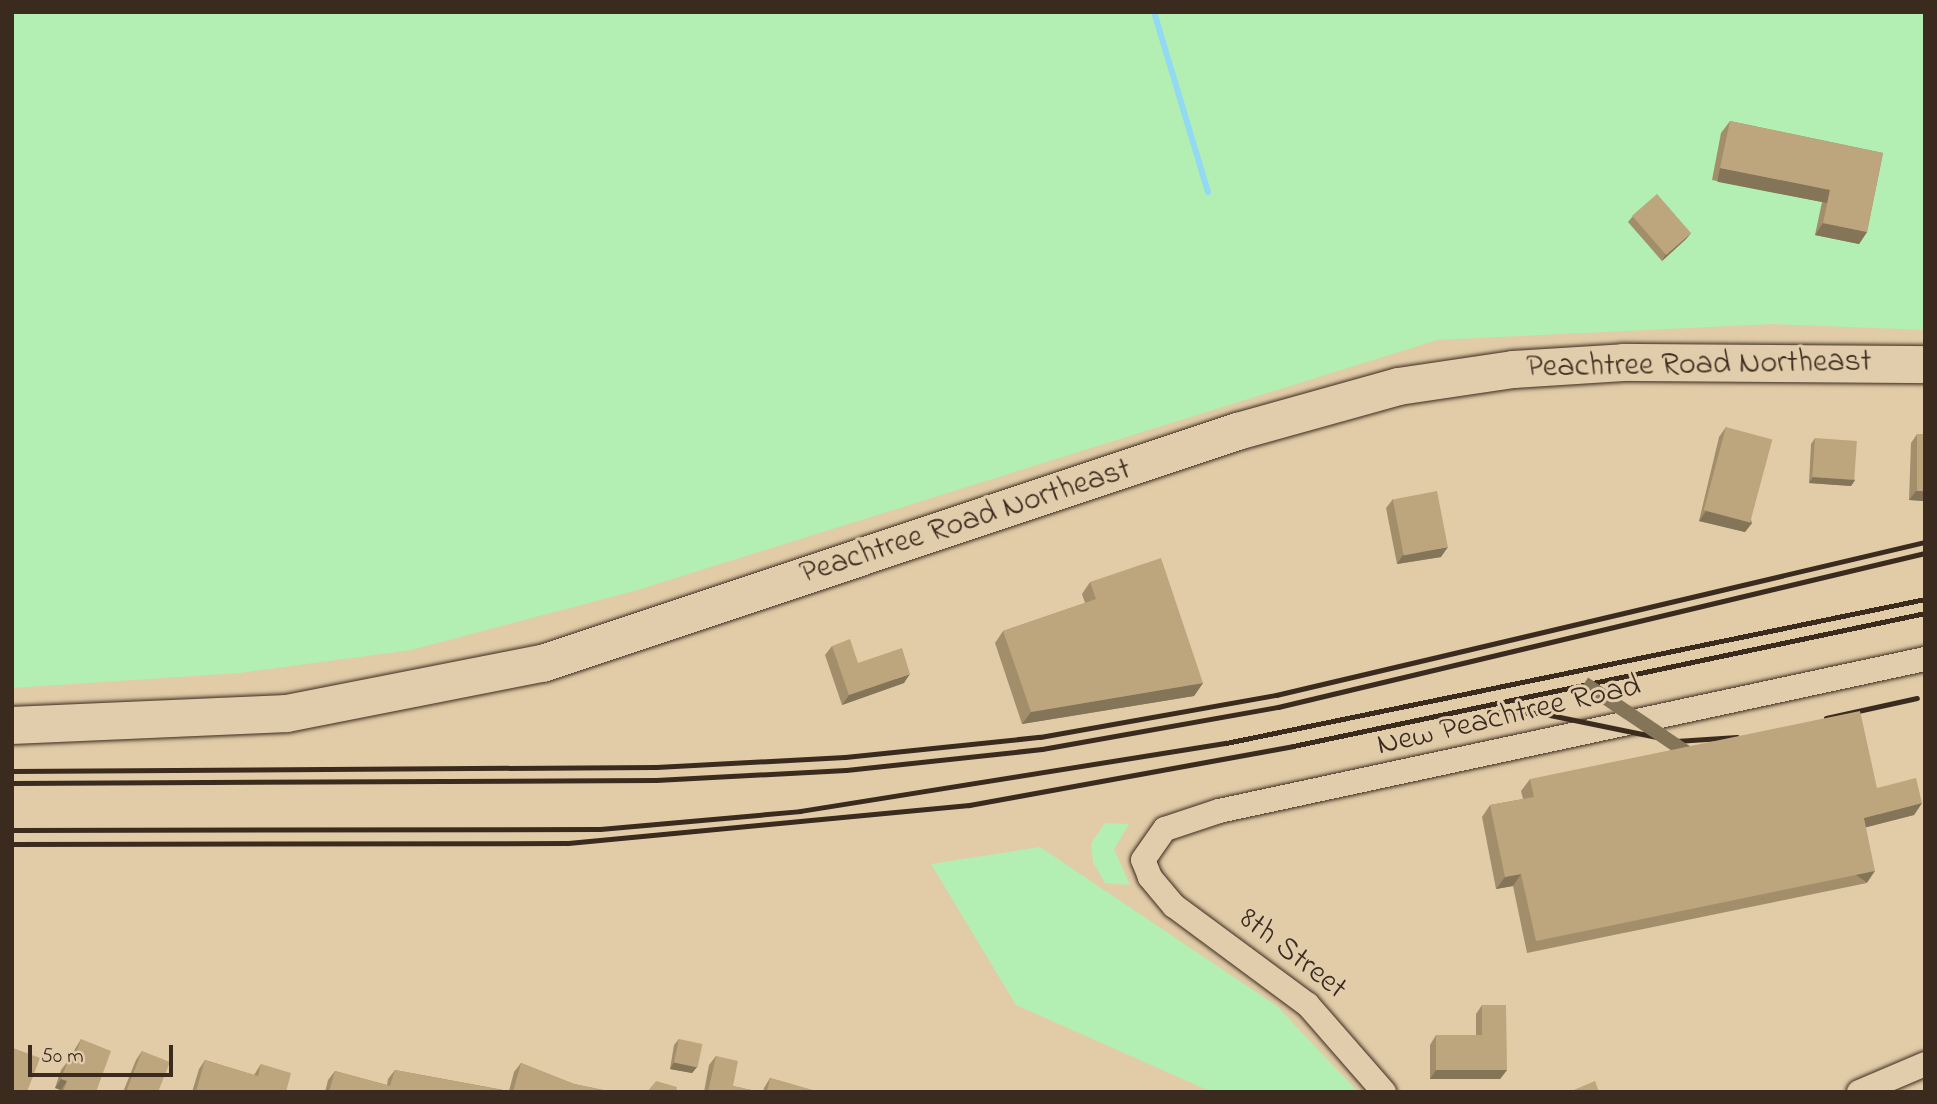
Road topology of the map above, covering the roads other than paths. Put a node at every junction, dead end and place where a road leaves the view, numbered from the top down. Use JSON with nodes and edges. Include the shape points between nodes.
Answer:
{"nodes":[{"id":1,"x":1925,"y":364,"type":"edge"},
{"id":2,"x":1925,"y":659,"type":"edge"},
{"id":3,"x":12,"y":725,"type":"edge"},
{"id":4,"x":1150,"y":877,"type":"joint"},
{"id":5,"x":1925,"y":1064,"type":"edge"},
{"id":6,"x":1384,"y":1092,"type":"edge"},
{"id":7,"x":1859,"y":1092,"type":"edge"}],
"edges":[{"from":1,"to":3,"type":"highway","name":"Peachtree Road Northeast","via":[[1623,362],[1513,369],[1398,386],[1237,431],[542,663],[286,713]]},
{"from":2,"to":4,"type":"street","name":"New Peachtree Road","via":[[1219,811],[1166,829],[1152,841],[1143,860]]},
{"from":4,"to":6,"type":"street","name":"8th Street","via":[[1174,906],[1308,1005]]},
{"from":5,"to":7,"type":"street"}]}
